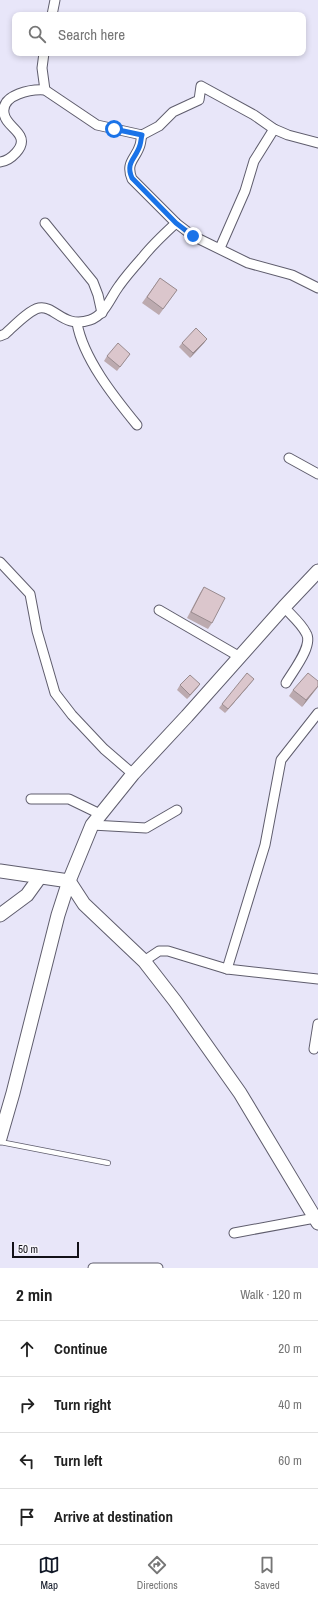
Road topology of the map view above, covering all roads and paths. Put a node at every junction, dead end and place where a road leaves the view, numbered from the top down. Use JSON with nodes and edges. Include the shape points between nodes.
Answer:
{"nodes":[{"id":1,"x":55,"y":0,"type":"edge"},
{"id":2,"x":53,"y":12,"type":"edge"},
{"id":3,"x":44,"y":56,"type":"edge"},
{"id":4,"x":45,"y":90,"type":"junction"},
{"id":5,"x":274,"y":129,"type":"junction"},
{"id":6,"x":142,"y":135,"type":"junction"},
{"id":7,"x":318,"y":143,"type":"edge"},
{"id":8,"x":0,"y":162,"type":"edge"},
{"id":9,"x":45,"y":223,"type":"dead end"},
{"id":10,"x":176,"y":223,"type":"junction"},
{"id":11,"x":220,"y":248,"type":"junction"},
{"id":12,"x":318,"y":288,"type":"edge"},
{"id":13,"x":102,"y":313,"type":"junction"},
{"id":14,"x":77,"y":323,"type":"junction"},
{"id":15,"x":0,"y":336,"type":"edge"},
{"id":16,"x":137,"y":425,"type":"dead end"},
{"id":17,"x":289,"y":458,"type":"dead end"},
{"id":18,"x":318,"y":474,"type":"edge"},
{"id":19,"x":0,"y":562,"type":"edge"},
{"id":20,"x":318,"y":571,"type":"edge"},
{"id":21,"x":284,"y":607,"type":"junction"},
{"id":22,"x":159,"y":610,"type":"dead end"},
{"id":23,"x":240,"y":657,"type":"junction"},
{"id":24,"x":286,"y":683,"type":"dead end"},
{"id":25,"x":318,"y":713,"type":"edge"},
{"id":26,"x":133,"y":774,"type":"junction"},
{"id":27,"x":31,"y":799,"type":"dead end"},
{"id":28,"x":177,"y":810,"type":"dead end"},
{"id":29,"x":100,"y":814,"type":"junction"},
{"id":30,"x":92,"y":826,"type":"junction"},
{"id":31,"x":0,"y":871,"type":"edge"},
{"id":32,"x":40,"y":877,"type":"junction"},
{"id":33,"x":69,"y":881,"type":"junction"},
{"id":34,"x":0,"y":915,"type":"edge"},
{"id":35,"x":144,"y":961,"type":"junction"},
{"id":36,"x":227,"y":969,"type":"junction"},
{"id":37,"x":318,"y":980,"type":"edge"},
{"id":38,"x":318,"y":1024,"type":"edge"},
{"id":39,"x":314,"y":1050,"type":"dead end"},
{"id":40,"x":0,"y":1138,"type":"edge"},
{"id":41,"x":0,"y":1142,"type":"edge"},
{"id":42,"x":108,"y":1163,"type":"dead end"},
{"id":43,"x":317,"y":1220,"type":"edge"},
{"id":44,"x":234,"y":1233,"type":"dead end"},
{"id":45,"x":93,"y":1268,"type":"edge"},
{"id":46,"x":158,"y":1268,"type":"edge"}],
"edges":[{"from":1,"to":2,"type":"street"},
{"from":3,"to":4,"type":"street","via":[[42,68]]},
{"from":4,"to":6,"type":"street","via":[[97,125]]},
{"from":4,"to":8,"type":"street","via":[[36,89],[22,93],[5,104],[4,113],[20,136],[21,143],[12,158]]},
{"from":5,"to":6,"type":"street","via":[[254,114],[201,86],[199,100],[173,112],[158,126]]},
{"from":5,"to":7,"type":"street"},
{"from":5,"to":11,"type":"street","via":[[254,161],[245,191]]},
{"from":6,"to":10,"type":"street","via":[[129,171],[132,178]]},
{"from":9,"to":13,"type":"street","via":[[93,282]]},
{"from":10,"to":11,"type":"street","via":[[193,236]]},
{"from":10,"to":13,"type":"street","via":[[118,287]]},
{"from":11,"to":12,"type":"street","via":[[248,263],[292,275]]},
{"from":13,"to":14,"type":"street","via":[[91,320]]},
{"from":14,"to":15,"type":"street","via":[[70,322],[46,308],[39,308]]},
{"from":14,"to":16,"type":"street","via":[[79,336],[89,357],[119,404]]},
{"from":17,"to":18,"type":"street"},
{"from":19,"to":26,"type":"street","via":[[30,594],[55,693],[72,716],[98,743]]},
{"from":20,"to":21,"type":"street"},
{"from":21,"to":23,"type":"street"},
{"from":21,"to":24,"type":"street","via":[[307,633],[308,640],[306,650]]},
{"from":22,"to":23,"type":"street"},
{"from":23,"to":26,"type":"street"},
{"from":25,"to":36,"type":"street","via":[[281,760],[265,845]]},
{"from":26,"to":29,"type":"street"},
{"from":27,"to":29,"type":"street","via":[[69,799]]},
{"from":28,"to":30,"type":"street","via":[[146,828]]},
{"from":29,"to":30,"type":"street"},
{"from":30,"to":33,"type":"street"},
{"from":31,"to":32,"type":"street"},
{"from":32,"to":33,"type":"street"},
{"from":32,"to":34,"type":"street","via":[[27,895]]},
{"from":33,"to":35,"type":"street","via":[[84,904]]},
{"from":33,"to":40,"type":"street"},
{"from":35,"to":36,"type":"street","via":[[159,951],[168,951]]},
{"from":35,"to":43,"type":"street","via":[[240,1092]]},
{"from":36,"to":37,"type":"street"},
{"from":38,"to":39,"type":"street"},
{"from":41,"to":42,"type":"lane"},
{"from":43,"to":44,"type":"street"},
{"from":45,"to":46,"type":"street"}]}
